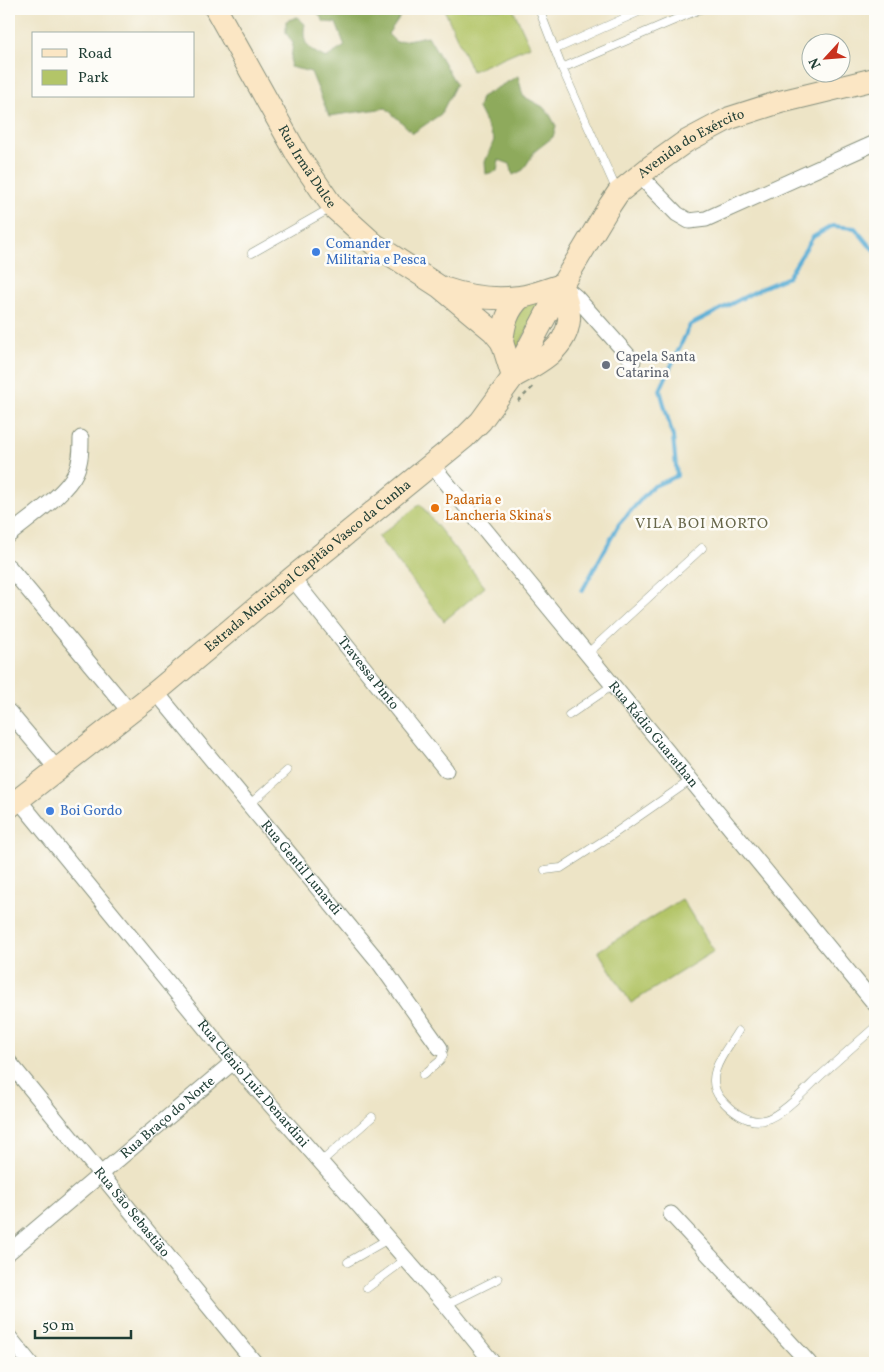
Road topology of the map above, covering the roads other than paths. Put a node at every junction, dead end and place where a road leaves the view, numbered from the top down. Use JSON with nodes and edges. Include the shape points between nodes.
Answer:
{"nodes":[{"id":1,"x":216,"y":9,"type":"edge"},
{"id":2,"x":539,"y":9,"type":"edge"},
{"id":3,"x":645,"y":9,"type":"edge"},
{"id":4,"x":700,"y":9,"type":"edge"},
{"id":5,"x":556,"y":49,"type":"junction"},
{"id":6,"x":562,"y":68,"type":"junction"},
{"id":7,"x":875,"y":79,"type":"edge"},
{"id":8,"x":875,"y":143,"type":"edge"},
{"id":9,"x":639,"y":176,"type":"junction"},
{"id":10,"x":618,"y":193,"type":"junction"},
{"id":11,"x":333,"y":207,"type":"junction"},
{"id":12,"x":252,"y":253,"type":"dead end"},
{"id":13,"x":562,"y":285,"type":"junction"},
{"id":14,"x":440,"y":287,"type":"junction"},
{"id":15,"x":521,"y":296,"type":"junction"},
{"id":16,"x":502,"y":342,"type":"junction"},
{"id":17,"x":633,"y":361,"type":"dead end"},
{"id":18,"x":513,"y":376,"type":"junction"},
{"id":19,"x":81,"y":438,"type":"dead end"},
{"id":20,"x":431,"y":464,"type":"junction"},
{"id":21,"x":9,"y":535,"type":"edge"},
{"id":22,"x":702,"y":548,"type":"dead end"},
{"id":23,"x":9,"y":568,"type":"edge"},
{"id":24,"x":292,"y":578,"type":"junction"},
{"id":25,"x":588,"y":654,"type":"junction"},
{"id":26,"x":613,"y":685,"type":"junction"},
{"id":27,"x":156,"y":692,"type":"junction"},
{"id":28,"x":9,"y":712,"type":"edge"},
{"id":29,"x":130,"y":712,"type":"junction"},
{"id":30,"x":569,"y":715,"type":"dead end"},
{"id":31,"x":57,"y":769,"type":"junction"},
{"id":32,"x":446,"y":770,"type":"dead end"},
{"id":33,"x":287,"y":771,"type":"dead end"},
{"id":34,"x":691,"y":780,"type":"junction"},
{"id":35,"x":14,"y":803,"type":"edge"},
{"id":36,"x":249,"y":805,"type":"junction"},
{"id":37,"x":545,"y":870,"type":"dead end"},
{"id":38,"x":875,"y":1004,"type":"edge"},
{"id":39,"x":875,"y":1027,"type":"edge"},
{"id":40,"x":738,"y":1031,"type":"dead end"},
{"id":41,"x":440,"y":1048,"type":"joint"},
{"id":42,"x":9,"y":1062,"type":"edge"},
{"id":43,"x":234,"y":1062,"type":"junction"},
{"id":44,"x":423,"y":1075,"type":"dead end"},
{"id":45,"x":372,"y":1117,"type":"dead end"},
{"id":46,"x":321,"y":1162,"type":"junction"},
{"id":47,"x":102,"y":1174,"type":"junction"},
{"id":48,"x":671,"y":1214,"type":"dead end"},
{"id":49,"x":388,"y":1239,"type":"junction"},
{"id":50,"x":9,"y":1252,"type":"edge"},
{"id":51,"x":406,"y":1259,"type":"junction"},
{"id":52,"x":348,"y":1262,"type":"dead end"},
{"id":53,"x":498,"y":1279,"type":"dead end"},
{"id":54,"x":367,"y":1288,"type":"dead end"},
{"id":55,"x":446,"y":1305,"type":"junction"},
{"id":56,"x":9,"y":1337,"type":"edge"},
{"id":57,"x":30,"y":1363,"type":"edge"},
{"id":58,"x":255,"y":1363,"type":"edge"},
{"id":59,"x":493,"y":1363,"type":"edge"},
{"id":60,"x":809,"y":1363,"type":"edge"}],
"edges":[{"from":1,"to":11,"type":"street","name":"Rua Irmã Dulce","via":[[298,156]]},
{"from":2,"to":5,"type":"lane"},
{"from":3,"to":5,"type":"lane"},
{"from":4,"to":6,"type":"lane"},
{"from":5,"to":6,"type":"lane"},
{"from":6,"to":10,"type":"lane"},
{"from":7,"to":9,"type":"street","name":"Avenida do Exército","via":[[730,118],[685,142]]},
{"from":8,"to":9,"type":"street","via":[[706,219],[689,221],[677,214]]},
{"from":9,"to":10,"type":"street","name":"Avenida do Exército"},
{"from":10,"to":13,"type":"street","name":"Avenida do Exército"},
{"from":11,"to":12,"type":"lane"},
{"from":11,"to":14,"type":"street","name":"Rua Irmã Dulce","via":[[374,244]]},
{"from":13,"to":15,"type":"street","name":"Rua Irmã Dulce"},
{"from":13,"to":17,"type":"street"},
{"from":13,"to":18,"type":"street","via":[[569,320],[559,344],[542,362]]},
{"from":14,"to":15,"type":"street","name":"Rua Irmã Dulce","via":[[464,295]]},
{"from":14,"to":16,"type":"street","name":"Rua Irmã Dulce"},
{"from":15,"to":16,"type":"street","via":[[508,312]]},
{"from":16,"to":18,"type":"street","name":"Rua Irmã Dulce"},
{"from":18,"to":20,"type":"street","name":"Estrada Municipal Capitão Vasco da Cunha","via":[[481,421]]},
{"from":19,"to":21,"type":"street","via":[[76,471],[67,487]]},
{"from":20,"to":24,"type":"street","name":"Estrada Municipal Capitão Vasco da Cunha"},
{"from":20,"to":25,"type":"street","name":"Rua Rádio Guarathan"},
{"from":22,"to":25,"type":"lane"},
{"from":23,"to":29,"type":"street"},
{"from":24,"to":27,"type":"street","name":"Estrada Municipal Capitão Vasco da Cunha"},
{"from":24,"to":32,"type":"street","name":"Travessa Pinto"},
{"from":25,"to":26,"type":"street","name":"Rua Rádio Guarathan"},
{"from":26,"to":30,"type":"lane"},
{"from":26,"to":34,"type":"street","name":"Rua Rádio Guarathan"},
{"from":27,"to":29,"type":"street","name":"Estrada Municipal Capitão Vasco da Cunha"},
{"from":27,"to":36,"type":"street","name":"Rua Gentil Lunardi"},
{"from":28,"to":31,"type":"street"},
{"from":29,"to":31,"type":"street","name":"Estrada Municipal Capitão Vasco da Cunha"},
{"from":31,"to":35,"type":"street","name":"Estrada Municipal Capitão Vasco da Cunha"},
{"from":33,"to":36,"type":"lane"},
{"from":34,"to":37,"type":"lane","via":[[562,868]]},
{"from":34,"to":38,"type":"street","name":"Rua Rádio Guarathan"},
{"from":35,"to":43,"type":"street","name":"Rua Clênio Luiz Denardini"},
{"from":36,"to":41,"type":"street","name":"Rua Gentil Lunardi","via":[[378,961]]},
{"from":39,"to":40,"type":"lane","via":[[783,1110],[764,1120],[747,1119],[735,1112],[720,1099],[713,1084],[716,1067]]},
{"from":41,"to":44,"type":"lane","via":[[443,1055],[440,1061]]},
{"from":42,"to":47,"type":"street","name":"Rua São Sebastião"},
{"from":43,"to":46,"type":"street","name":"Rua Clênio Luiz Denardini"},
{"from":43,"to":47,"type":"street","name":"Rua Braço do Norte"},
{"from":45,"to":46,"type":"lane"},
{"from":46,"to":49,"type":"street","name":"Rua Clênio Luiz Denardini"},
{"from":47,"to":50,"type":"street","name":"Rua Braço do Norte"},
{"from":47,"to":58,"type":"street","name":"Rua São Sebastião"},
{"from":48,"to":60,"type":"street"},
{"from":49,"to":51,"type":"street","name":"Rua Clênio Luiz Denardini"},
{"from":49,"to":52,"type":"lane"},
{"from":51,"to":54,"type":"lane"},
{"from":51,"to":55,"type":"street","name":"Rua Clênio Luiz Denardini"},
{"from":53,"to":55,"type":"lane"},
{"from":55,"to":59,"type":"street","name":"Rua Clênio Luiz Denardini"},
{"from":56,"to":57,"type":"street"}]}
